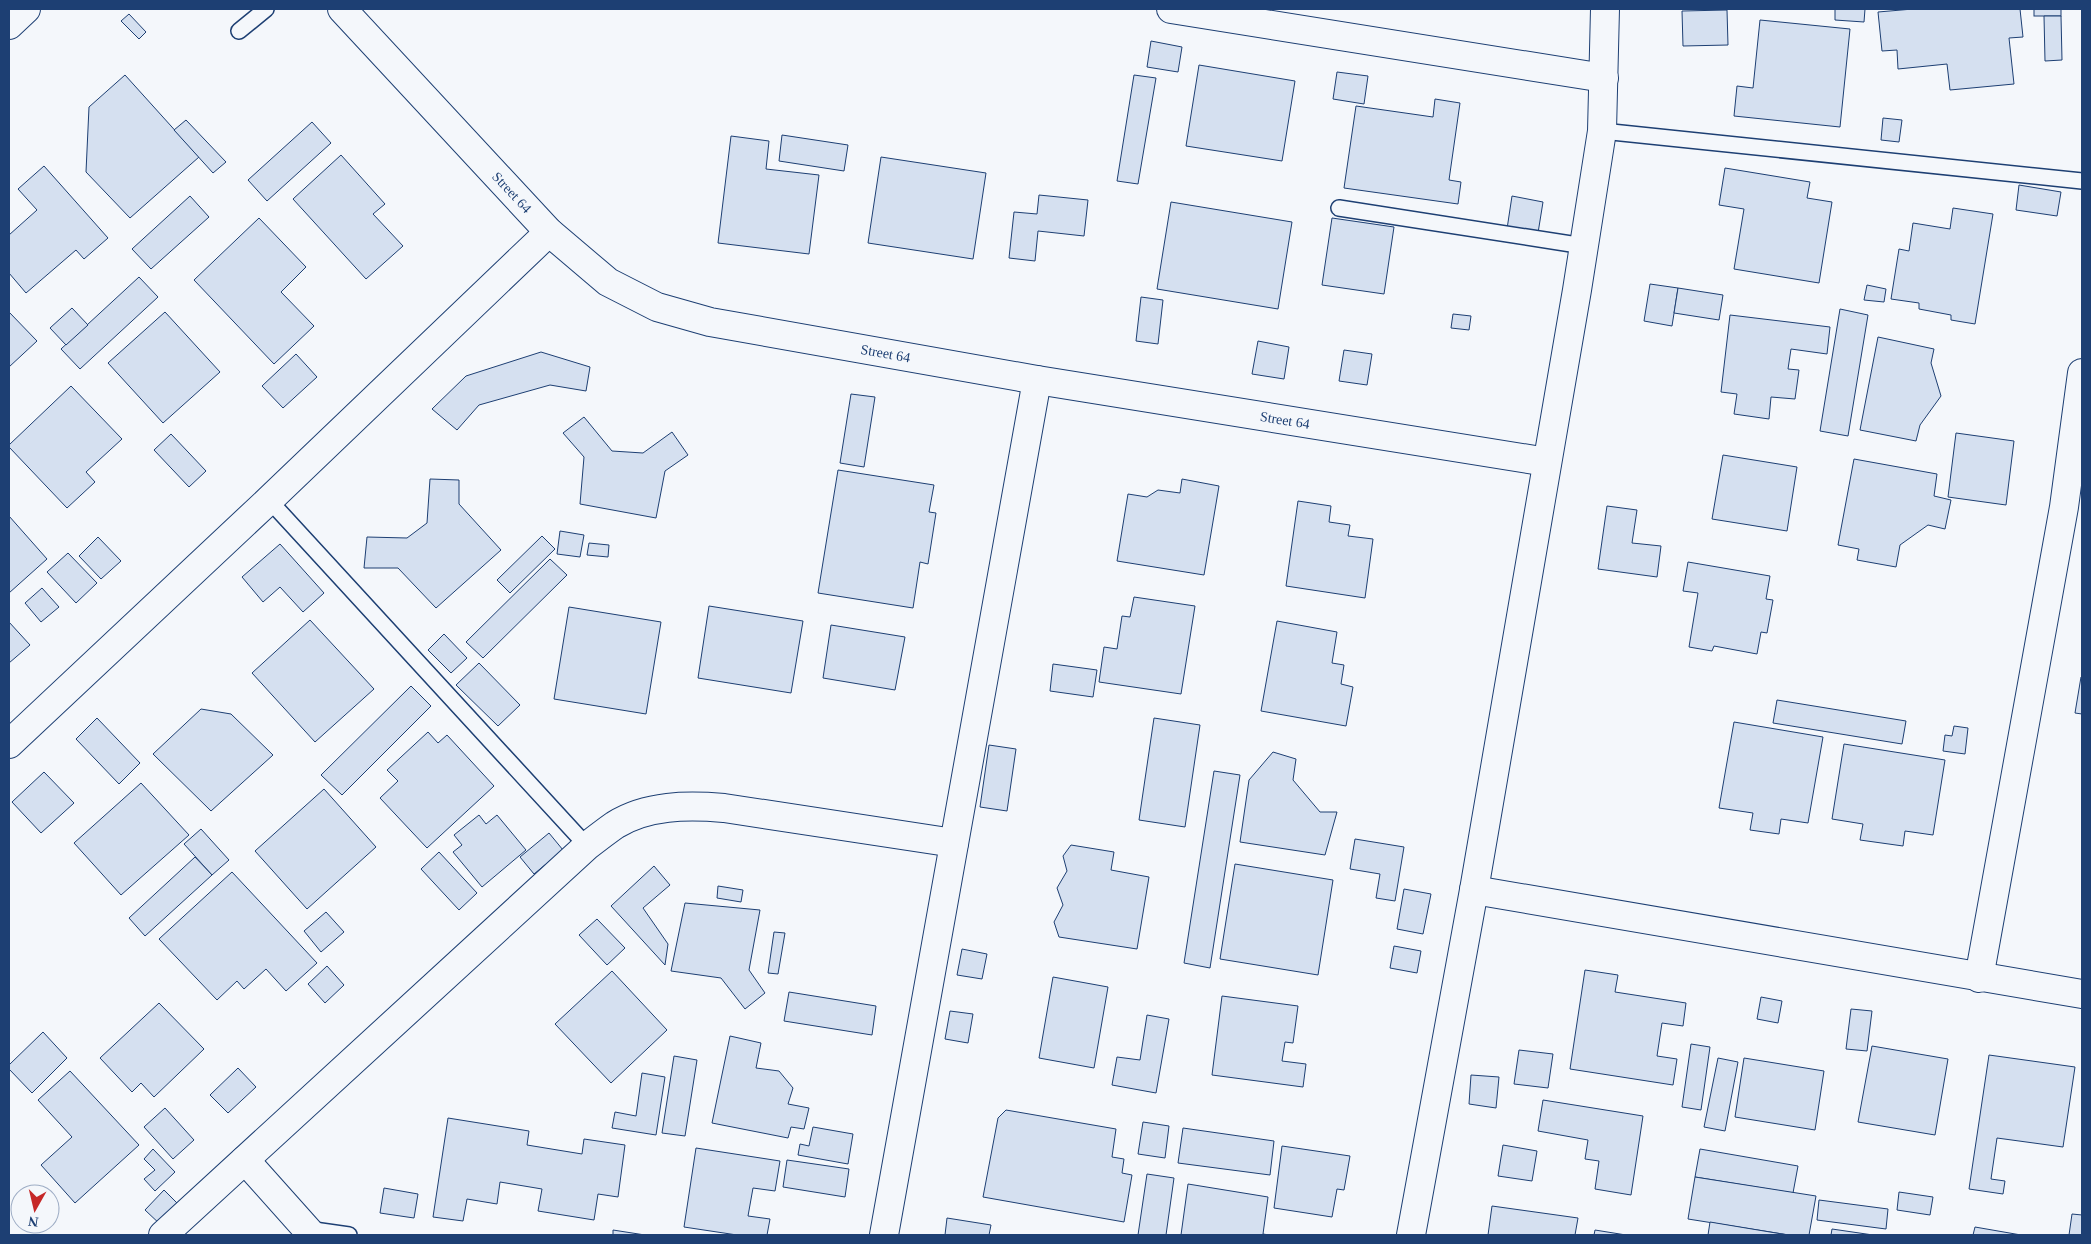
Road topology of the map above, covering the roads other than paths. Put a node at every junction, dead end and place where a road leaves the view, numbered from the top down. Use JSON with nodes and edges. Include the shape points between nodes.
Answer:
{"nodes":[{"id":1,"x":26,"y":9,"type":"edge"},
{"id":2,"x":266,"y":9,"type":"edge"},
{"id":3,"x":342,"y":9,"type":"edge"},
{"id":4,"x":1171,"y":9,"type":"edge"},
{"id":5,"x":1605,"y":9,"type":"edge"},
{"id":6,"x":9,"y":25,"type":"edge"},
{"id":7,"x":239,"y":31,"type":"dead end"},
{"id":8,"x":1604,"y":78,"type":"junction"},
{"id":9,"x":1602,"y":131,"type":"junction"},
{"id":10,"x":2082,"y":181,"type":"edge"},
{"id":11,"x":1338,"y":208,"type":"dead end"},
{"id":12,"x":549,"y":232,"type":"junction"},
{"id":13,"x":1584,"y":246,"type":"junction"},
{"id":14,"x":2082,"y":373,"type":"edge"},
{"id":15,"x":1037,"y":380,"type":"junction"},
{"id":16,"x":1548,"y":462,"type":"junction"},
{"id":17,"x":269,"y":500,"type":"junction"},
{"id":18,"x":9,"y":744,"type":"edge"},
{"id":19,"x":954,"y":843,"type":"junction"},
{"id":20,"x":586,"y":846,"type":"junction"},
{"id":21,"x":1474,"y":890,"type":"junction"},
{"id":22,"x":1979,"y":978,"type":"junction"},
{"id":23,"x":2082,"y":994,"type":"edge"},
{"id":24,"x":245,"y":1160,"type":"junction"},
{"id":25,"x":309,"y":1232,"type":"edge"},
{"id":26,"x":163,"y":1235,"type":"edge"},
{"id":27,"x":349,"y":1235,"type":"edge"},
{"id":28,"x":884,"y":1235,"type":"edge"},
{"id":29,"x":1411,"y":1235,"type":"edge"}],
"edges":[{"from":1,"to":6,"type":"street"},
{"from":2,"to":7,"type":"lane"},
{"from":3,"to":12,"type":"street","name":"Street 64"},
{"from":4,"to":8,"type":"street"},
{"from":5,"to":8,"type":"street"},
{"from":8,"to":9,"type":"street"},
{"from":9,"to":10,"type":"lane"},
{"from":9,"to":13,"type":"street"},
{"from":11,"to":13,"type":"lane"},
{"from":12,"to":15,"type":"street","name":"Street 64","via":[[608,282],[656,307],[683,316]]},
{"from":12,"to":17,"type":"street"},
{"from":13,"to":16,"type":"street"},
{"from":14,"to":22,"type":"street","via":[[2064,507]]},
{"from":15,"to":16,"type":"street","name":"Street 64"},
{"from":15,"to":19,"type":"street"},
{"from":16,"to":21,"type":"street"},
{"from":17,"to":18,"type":"street"},
{"from":17,"to":20,"type":"lane"},
{"from":19,"to":20,"type":"street","via":[[687,805],[650,810],[616,824]]},
{"from":19,"to":28,"type":"street"},
{"from":20,"to":24,"type":"street"},
{"from":21,"to":22,"type":"street"},
{"from":21,"to":29,"type":"street"},
{"from":22,"to":23,"type":"street"},
{"from":24,"to":25,"type":"street"},
{"from":24,"to":26,"type":"street"},
{"from":25,"to":27,"type":"lane"}]}
